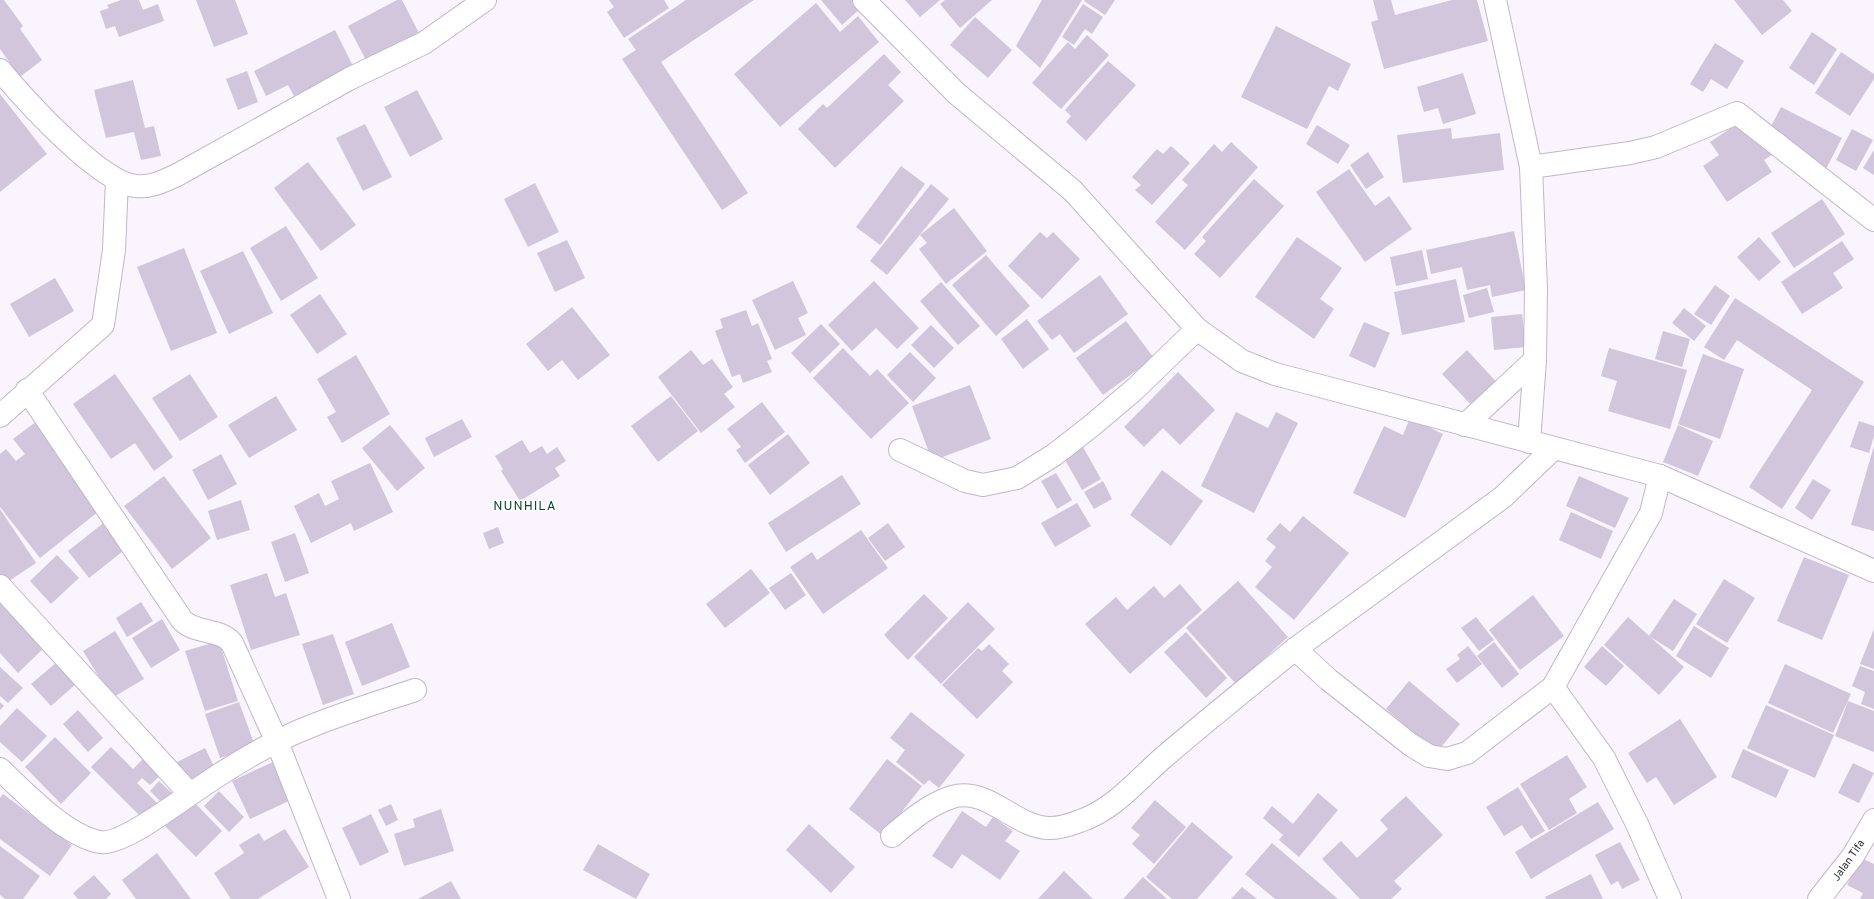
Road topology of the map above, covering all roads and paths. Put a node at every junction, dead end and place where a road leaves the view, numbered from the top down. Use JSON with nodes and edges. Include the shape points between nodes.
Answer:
{"nodes":[{"id":1,"x":485,"y":0,"type":"edge"},
{"id":2,"x":864,"y":0,"type":"edge"},
{"id":3,"x":1495,"y":0,"type":"edge"},
{"id":4,"x":0,"y":70,"type":"edge"},
{"id":5,"x":1531,"y":167,"type":"junction"},
{"id":6,"x":117,"y":180,"type":"junction"},
{"id":7,"x":1874,"y":220,"type":"edge"},
{"id":8,"x":1197,"y":329,"type":"junction"},
{"id":9,"x":1535,"y":360,"type":"junction"},
{"id":10,"x":27,"y":390,"type":"junction"},
{"id":11,"x":0,"y":416,"type":"edge"},
{"id":12,"x":1465,"y":425,"type":"junction"},
{"id":13,"x":1529,"y":442,"type":"junction"},
{"id":14,"x":1554,"y":448,"type":"junction"},
{"id":15,"x":900,"y":450,"type":"dead end"},
{"id":16,"x":1660,"y":476,"type":"junction"},
{"id":17,"x":1874,"y":571,"type":"edge"},
{"id":18,"x":0,"y":586,"type":"edge"},
{"id":19,"x":1295,"y":649,"type":"junction"},
{"id":20,"x":1553,"y":687,"type":"junction"},
{"id":21,"x":415,"y":690,"type":"dead end"},
{"id":22,"x":277,"y":742,"type":"junction"},
{"id":23,"x":0,"y":769,"type":"edge"},
{"id":24,"x":190,"y":794,"type":"junction"},
{"id":25,"x":1874,"y":820,"type":"edge"},
{"id":26,"x":892,"y":836,"type":"dead end"},
{"id":27,"x":339,"y":899,"type":"edge"},
{"id":28,"x":1670,"y":899,"type":"edge"},
{"id":29,"x":1819,"y":899,"type":"edge"}],
"edges":[{"from":1,"to":6,"type":"street","via":[[424,43],[349,79],[177,175],[154,185],[135,186]]},
{"from":2,"to":8,"type":"street","via":[[956,93],[1073,191]]},
{"from":3,"to":5,"type":"street"},
{"from":4,"to":6,"type":"street","via":[[32,107],[90,161]]},
{"from":5,"to":7,"type":"street","via":[[1656,147],[1736,113]]},
{"from":5,"to":9,"type":"street","via":[[1536,288]]},
{"from":6,"to":10,"type":"street","via":[[114,250],[103,325]]},
{"from":8,"to":12,"type":"street","via":[[1242,361],[1275,374]]},
{"from":8,"to":15,"type":"street","via":[[1135,389],[1096,422],[1054,455],[1017,478],[983,485],[965,481]]},
{"from":9,"to":12,"type":"street"},
{"from":9,"to":13,"type":"street"},
{"from":10,"to":11,"type":"street"},
{"from":10,"to":22,"type":"street","via":[[182,620],[189,625],[226,636],[232,643]]},
{"from":12,"to":13,"type":"street"},
{"from":13,"to":14,"type":"street"},
{"from":14,"to":16,"type":"street"},
{"from":14,"to":19,"type":"street","via":[[1503,497]]},
{"from":16,"to":17,"type":"street"},
{"from":16,"to":20,"type":"street","via":[[1652,513]]},
{"from":18,"to":24,"type":"street"},
{"from":19,"to":20,"type":"street","via":[[1329,680],[1411,745],[1429,756],[1447,759],[1467,753]]},
{"from":19,"to":26,"type":"street","via":[[1163,758],[1128,792],[1102,811],[1081,821],[1052,828],[1040,827],[1025,822],[984,799],[970,796],[953,797],[921,811]]},
{"from":20,"to":28,"type":"street","via":[[1604,758]]},
{"from":21,"to":22,"type":"street","via":[[308,727]]},
{"from":22,"to":24,"type":"street","via":[[232,765]]},
{"from":22,"to":27,"type":"street"},
{"from":23,"to":24,"type":"street","via":[[42,809],[81,835],[101,842],[118,838],[145,824]]},
{"from":25,"to":29,"type":"street","name":"Jalan Tifa","via":[[1853,856]]}]}
